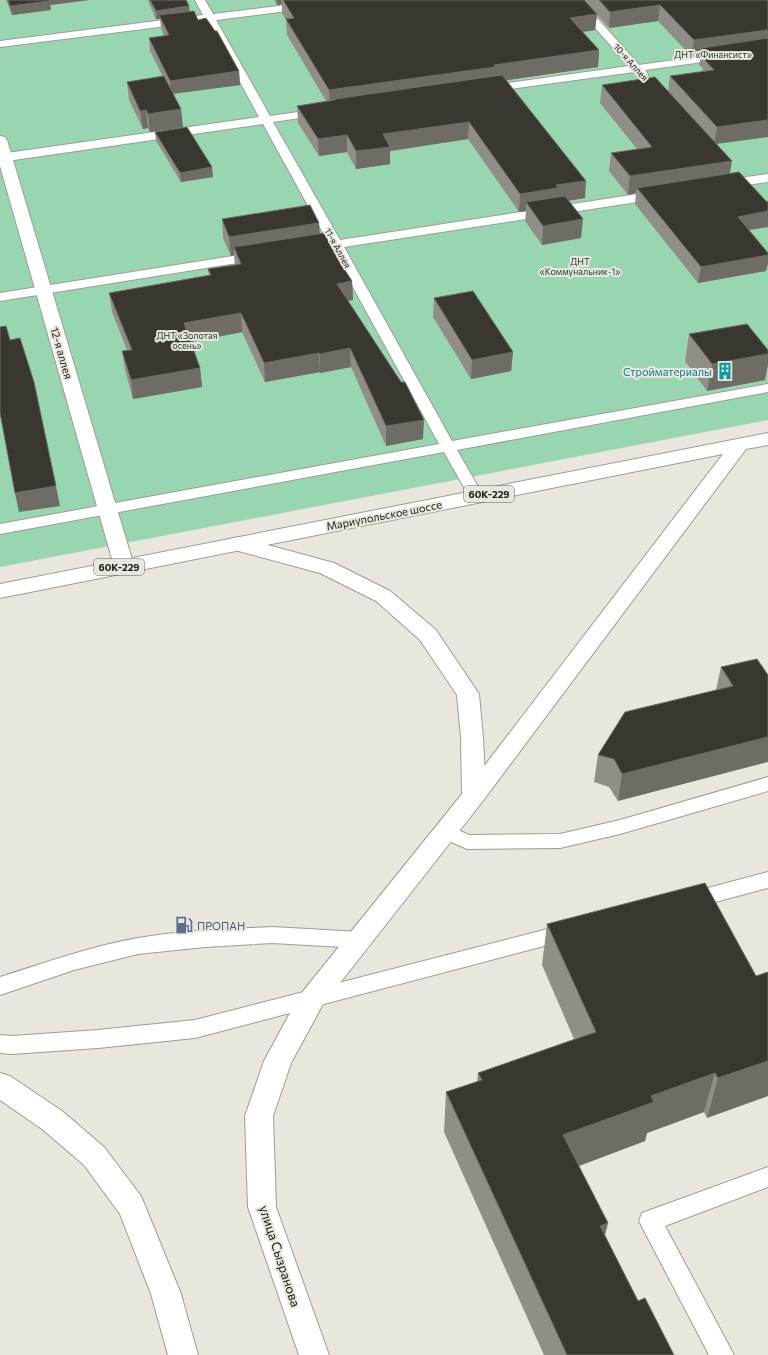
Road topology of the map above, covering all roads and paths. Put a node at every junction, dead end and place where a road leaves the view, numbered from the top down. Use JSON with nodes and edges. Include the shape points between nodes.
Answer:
{"nodes":[{"id":1,"x":200,"y":0,"type":"edge"},
{"id":2,"x":350,"y":0,"type":"edge"},
{"id":3,"x":575,"y":0,"type":"edge"},
{"id":4,"x":210,"y":18,"type":"junction"},
{"id":5,"x":0,"y":44,"type":"edge"},
{"id":6,"x":768,"y":50,"type":"edge"},
{"id":7,"x":637,"y":68,"type":"junction"},
{"id":8,"x":652,"y":85,"type":"edge"},
{"id":9,"x":479,"y":90,"type":"edge"},
{"id":10,"x":330,"y":111,"type":"edge"},
{"id":11,"x":267,"y":120,"type":"junction"},
{"id":12,"x":0,"y":140,"type":"edge"},
{"id":13,"x":2,"y":157,"type":"edge"},
{"id":14,"x":730,"y":170,"type":"edge"},
{"id":15,"x":768,"y":178,"type":"edge"},
{"id":16,"x":740,"y":182,"type":"junction"},
{"id":17,"x":717,"y":186,"type":"edge"},
{"id":18,"x":749,"y":192,"type":"edge"},
{"id":19,"x":670,"y":193,"type":"edge"},
{"id":20,"x":336,"y":244,"type":"junction"},
{"id":21,"x":296,"y":250,"type":"edge"},
{"id":22,"x":272,"y":254,"type":"edge"},
{"id":23,"x":44,"y":290,"type":"junction"},
{"id":24,"x":0,"y":297,"type":"edge"},
{"id":25,"x":768,"y":388,"type":"edge"},
{"id":26,"x":768,"y":439,"type":"edge"},
{"id":27,"x":740,"y":444,"type":"junction"},
{"id":28,"x":449,"y":447,"type":"junction"},
{"id":29,"x":476,"y":496,"type":"junction"},
{"id":30,"x":108,"y":509,"type":"junction"},
{"id":31,"x":0,"y":529,"type":"edge"},
{"id":32,"x":238,"y":544,"type":"junction"},
{"id":33,"x":124,"y":566,"type":"junction"},
{"id":34,"x":0,"y":591,"type":"edge"},
{"id":35,"x":768,"y":784,"type":"edge"},
{"id":36,"x":474,"y":796,"type":"junction"},
{"id":37,"x":445,"y":831,"type":"junction"},
{"id":38,"x":768,"y":880,"type":"edge"},
{"id":39,"x":668,"y":906,"type":"edge"},
{"id":40,"x":583,"y":928,"type":"edge"},
{"id":41,"x":361,"y":940,"type":"junction"},
{"id":42,"x":0,"y":986,"type":"edge"},
{"id":43,"x":313,"y":998,"type":"junction"},
{"id":44,"x":0,"y":1044,"type":"edge"},
{"id":45,"x":0,"y":1085,"type":"edge"},
{"id":46,"x":768,"y":1177,"type":"edge"},
{"id":47,"x":184,"y":1355,"type":"edge"},
{"id":48,"x":314,"y":1355,"type":"edge"},
{"id":49,"x":722,"y":1355,"type":"edge"}],
"edges":[{"from":1,"to":4,"type":"lane","name":"11-я Аллея"},
{"from":2,"to":4,"type":"lane"},
{"from":3,"to":7,"type":"lane","name":"10-я Аллея"},
{"from":4,"to":5,"type":"lane"},
{"from":4,"to":11,"type":"lane","name":"11-я Аллея"},
{"from":6,"to":7,"type":"lane"},
{"from":7,"to":8,"type":"lane","name":"10-я Аллея"},
{"from":7,"to":9,"type":"lane"},
{"from":10,"to":11,"type":"lane"},
{"from":11,"to":13,"type":"lane"},
{"from":11,"to":20,"type":"lane","name":"11-я Аллея"},
{"from":12,"to":13,"type":"main road","name":"12-я аллея"},
{"from":13,"to":23,"type":"main road","name":"12-я аллея"},
{"from":14,"to":16,"type":"lane"},
{"from":15,"to":16,"type":"lane"},
{"from":16,"to":17,"type":"lane"},
{"from":16,"to":18,"type":"lane"},
{"from":19,"to":20,"type":"lane"},
{"from":20,"to":21,"type":"lane"},
{"from":20,"to":28,"type":"lane","name":"11-я Аллея"},
{"from":22,"to":23,"type":"lane"},
{"from":23,"to":24,"type":"lane"},
{"from":23,"to":30,"type":"main road","name":"12-я аллея"},
{"from":25,"to":28,"type":"lane"},
{"from":26,"to":27,"type":"main road","name":"Мариупольское шоссе","number":"60К-229"},
{"from":27,"to":29,"type":"main road","name":"Мариупольское шоссе","number":"60К-229"},
{"from":27,"to":36,"type":"main road","name":"улица Сызранова"},
{"from":28,"to":29,"type":"lane","name":"11-я Аллея"},
{"from":28,"to":30,"type":"lane"},
{"from":29,"to":32,"type":"main road","name":"Мариупольское шоссе","number":"60К-229"},
{"from":30,"to":31,"type":"lane"},
{"from":30,"to":33,"type":"main road","name":"12-я аллея"},
{"from":32,"to":33,"type":"main road","name":"Мариупольское шоссе","number":"60К-229"},
{"from":32,"to":36,"type":"main road","via":[[327,568],[383,596],[428,635],[468,694]]},
{"from":33,"to":34,"type":"main road","name":"Мариупольское шоссе","number":"60К-229"},
{"from":35,"to":37,"type":"lane","via":[[620,827],[560,841],[467,842]]},
{"from":36,"to":37,"type":"main road","name":"улица Сызранова"},
{"from":37,"to":41,"type":"main road","name":"улица Сызранова"},
{"from":38,"to":39,"type":"lane"},
{"from":40,"to":43,"type":"lane"},
{"from":41,"to":42,"type":"lane","via":[[272,935],[138,946],[74,962]]},
{"from":41,"to":43,"type":"main road","name":"улица Сызранова"},
{"from":43,"to":44,"type":"lane","via":[[194,1029],[98,1039]]},
{"from":43,"to":48,"type":"main road","name":"улица Сызранова","via":[[278,1062],[259,1116],[262,1207]]},
{"from":45,"to":47,"type":"main road","via":[[52,1120],[94,1156],[131,1206],[166,1294]]},
{"from":46,"to":49,"type":"lane","via":[[650,1221]]}]}
